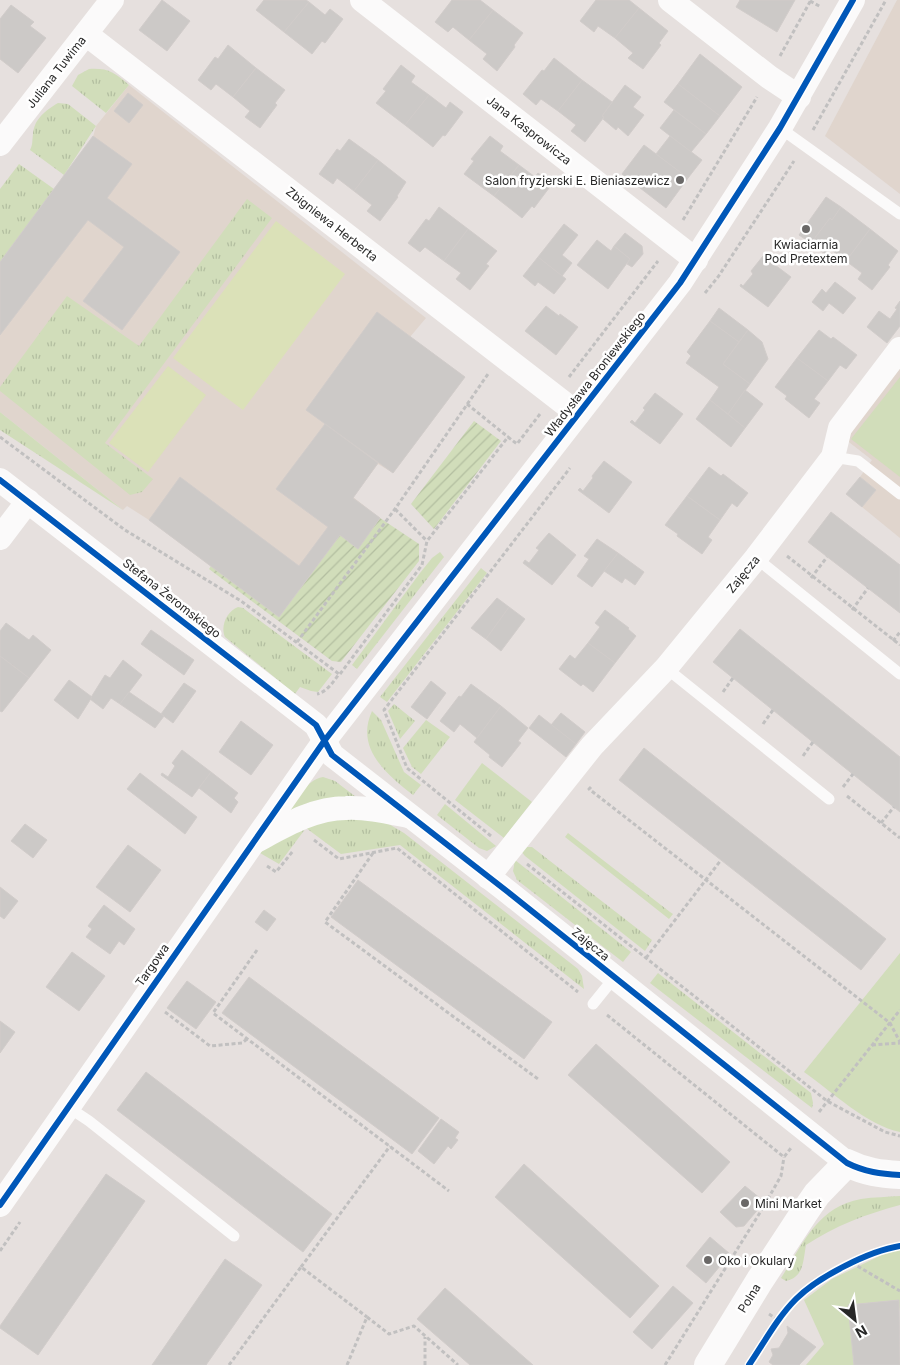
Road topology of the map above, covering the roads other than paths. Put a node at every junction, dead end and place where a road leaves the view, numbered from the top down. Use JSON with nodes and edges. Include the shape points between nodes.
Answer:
{"nodes":[{"id":1,"x":112,"y":0,"type":"edge"},
{"id":2,"x":362,"y":0,"type":"edge"},
{"id":3,"x":670,"y":0,"type":"edge"},
{"id":4,"x":853,"y":0,"type":"edge"},
{"id":5,"x":86,"y":34,"type":"junction"},
{"id":6,"x":799,"y":98,"type":"junction"},
{"id":7,"x":780,"y":128,"type":"junction"},
{"id":8,"x":0,"y":144,"type":"edge"},
{"id":9,"x":900,"y":214,"type":"edge"},
{"id":10,"x":696,"y":260,"type":"junction"},
{"id":11,"x":900,"y":349,"type":"edge"},
{"id":12,"x":578,"y":414,"type":"junction"},
{"id":13,"x":833,"y":457,"type":"junction"},
{"id":14,"x":0,"y":480,"type":"edge"},
{"id":15,"x":900,"y":494,"type":"edge"},
{"id":16,"x":28,"y":502,"type":"junction"},
{"id":17,"x":0,"y":538,"type":"edge"},
{"id":18,"x":764,"y":564,"type":"junction"},
{"id":19,"x":666,"y":668,"type":"junction"},
{"id":20,"x":900,"y":674,"type":"edge"},
{"id":21,"x":324,"y":740,"type":"junction"},
{"id":22,"x":829,"y":799,"type":"dead end"},
{"id":23,"x":411,"y":817,"type":"junction"},
{"id":24,"x":248,"y":848,"type":"junction"},
{"id":25,"x":488,"y":877,"type":"junction"},
{"id":26,"x":614,"y":978,"type":"junction"},
{"id":27,"x":593,"y":1004,"type":"road end"},
{"id":28,"x":68,"y":1107,"type":"junction"},
{"id":29,"x":847,"y":1163,"type":"junction"},
{"id":30,"x":900,"y":1175,"type":"edge"},
{"id":31,"x":0,"y":1205,"type":"edge"},
{"id":32,"x":234,"y":1236,"type":"dead end"},
{"id":33,"x":708,"y":1365,"type":"edge"}],
"edges":[{"from":1,"to":5,"type":"street","name":"Juliana Tuwima"},
{"from":2,"to":10,"type":"street","name":"Jana Kasprowicza"},
{"from":3,"to":6,"type":"street"},
{"from":4,"to":6,"type":"street","name":"Władysława Broniewskiego"},
{"from":5,"to":8,"type":"street","name":"Juliana Tuwima"},
{"from":5,"to":12,"type":"street","name":"Zbigniewa Herberta"},
{"from":6,"to":7,"type":"street","name":"Władysława Broniewskiego"},
{"from":7,"to":9,"type":"lane"},
{"from":7,"to":10,"type":"street","name":"Władysława Broniewskiego"},
{"from":10,"to":12,"type":"street","name":"Władysława Broniewskiego"},
{"from":11,"to":13,"type":"street","name":"Zajęcza","via":[[840,428]]},
{"from":12,"to":21,"type":"street","name":"Władysława Broniewskiego"},
{"from":13,"to":15,"type":"lane","via":[[858,461]]},
{"from":13,"to":18,"type":"street","name":"Zajęcza"},
{"from":14,"to":16,"type":"street","name":"Stefana Żeromskiego"},
{"from":16,"to":17,"type":"street"},
{"from":16,"to":21,"type":"street","name":"Stefana Żeromskiego","via":[[316,725]]},
{"from":18,"to":19,"type":"street","name":"Zajęcza"},
{"from":18,"to":20,"type":"lane"},
{"from":19,"to":22,"type":"lane"},
{"from":19,"to":25,"type":"street","name":"Zajęcza","via":[[592,746]]},
{"from":21,"to":23,"type":"street","name":"Zajęcza","via":[[332,755]]},
{"from":21,"to":24,"type":"street","name":"Targowa"},
{"from":23,"to":24,"type":"street","name":"Zajęcza","via":[[377,810],[346,808],[322,811],[283,826]]},
{"from":23,"to":25,"type":"street","name":"Zajęcza"},
{"from":24,"to":28,"type":"street","name":"Targowa"},
{"from":25,"to":26,"type":"street","name":"Zajęcza"},
{"from":26,"to":27,"type":"lane"},
{"from":26,"to":29,"type":"street","name":"Zajęcza"},
{"from":28,"to":31,"type":"street","name":"Targowa"},
{"from":28,"to":32,"type":"lane"},
{"from":29,"to":30,"type":"street","via":[[879,1174]]},
{"from":29,"to":33,"type":"street","name":"Polna","via":[[806,1210]]}]}
